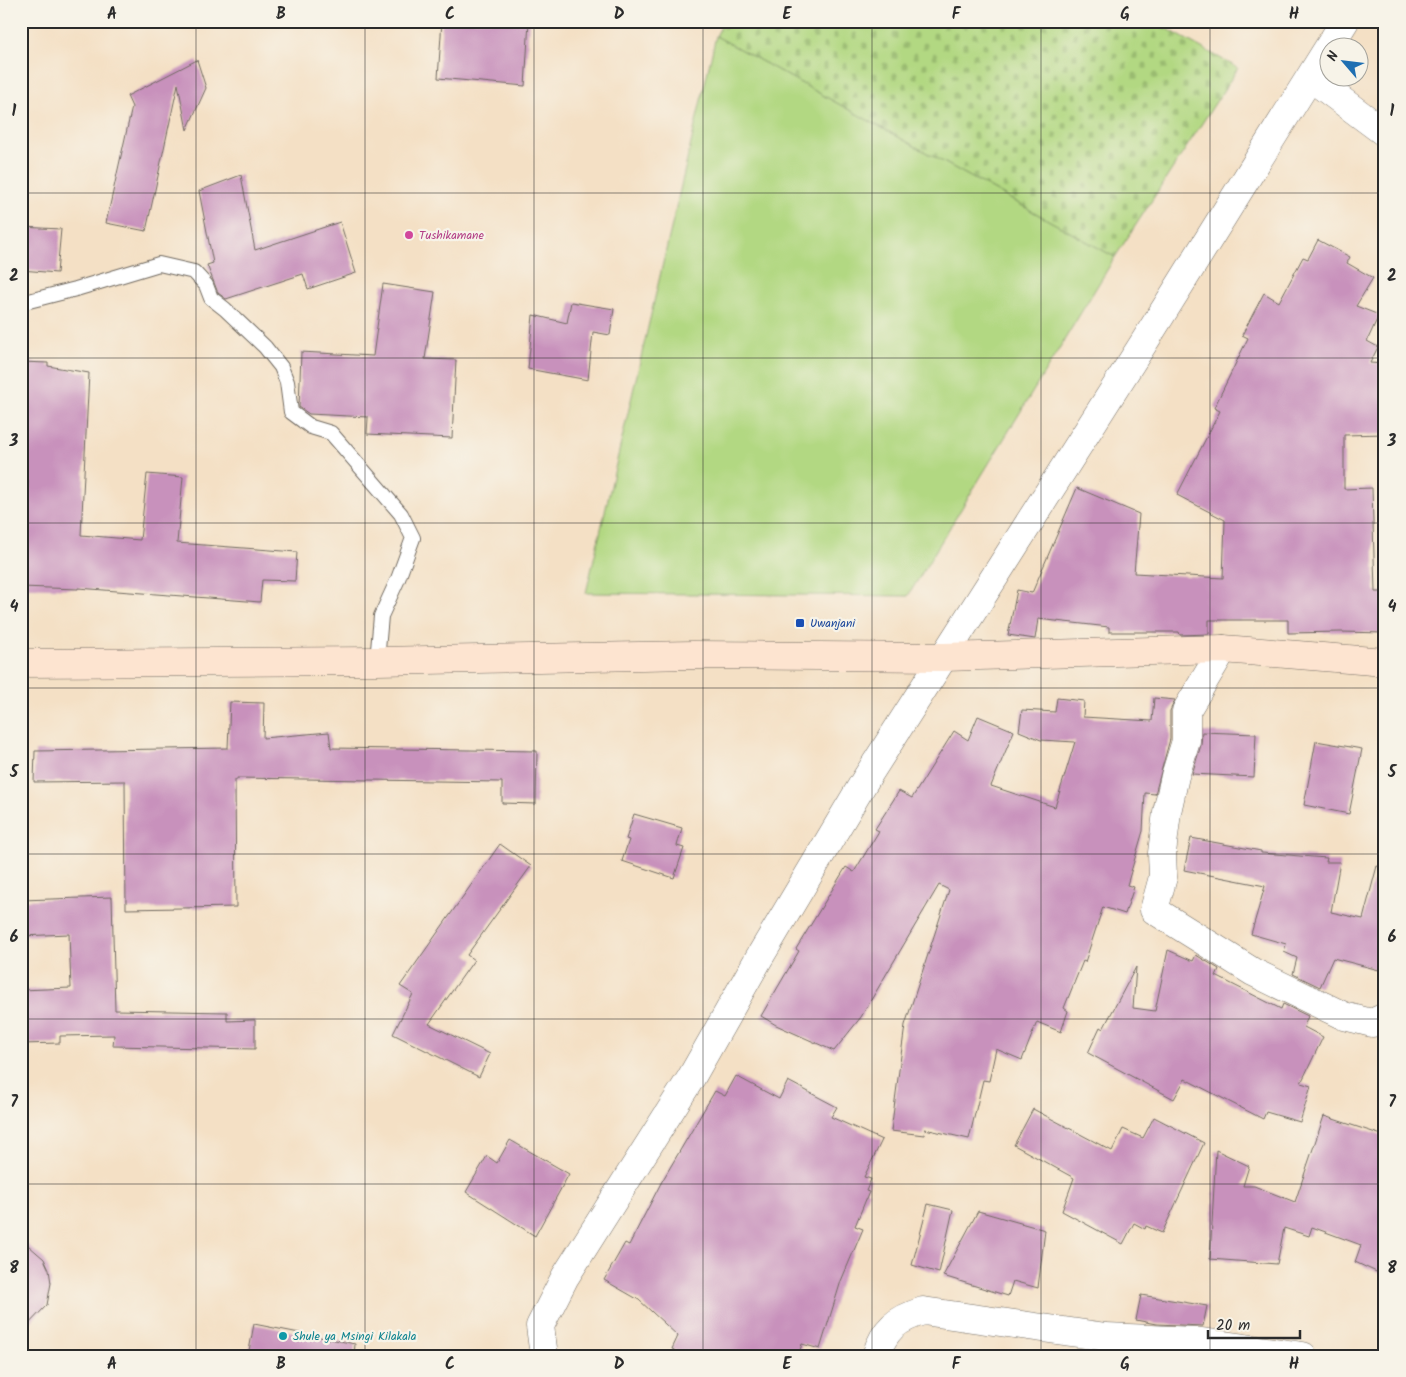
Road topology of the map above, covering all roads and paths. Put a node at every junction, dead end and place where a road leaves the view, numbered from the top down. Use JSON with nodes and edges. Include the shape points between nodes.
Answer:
{"nodes":[{"id":1,"x":1345,"y":21,"type":"edge"},
{"id":2,"x":1310,"y":77,"type":"junction"},
{"id":3,"x":1385,"y":134,"type":"edge"},
{"id":4,"x":21,"y":303,"type":"edge"},
{"id":5,"x":1223,"y":649,"type":"junction"},
{"id":6,"x":944,"y":657,"type":"junction"},
{"id":7,"x":376,"y":660,"type":"junction"},
{"id":8,"x":1385,"y":662,"type":"edge"},
{"id":9,"x":21,"y":663,"type":"edge"},
{"id":10,"x":1385,"y":1017,"type":"edge"},
{"id":11,"x":544,"y":1356,"type":"edge"},
{"id":12,"x":876,"y":1356,"type":"edge"},
{"id":13,"x":1303,"y":1356,"type":"edge"}],
"edges":[{"from":1,"to":2,"type":"street"},
{"from":2,"to":3,"type":"street"},
{"from":2,"to":6,"type":"street"},
{"from":4,"to":7,"type":"lane","via":[[160,264],[194,272],[206,285],[211,298],[265,347],[281,367],[287,382],[291,412],[311,428],[331,433],[401,514],[413,538],[381,616]]},
{"from":5,"to":6,"type":"street"},
{"from":5,"to":8,"type":"street"},
{"from":5,"to":10,"type":"street","via":[[1186,711],[1186,741],[1174,776],[1162,853],[1163,877],[1154,910],[1253,972],[1344,1016],[1372,1023]]},
{"from":6,"to":7,"type":"street","via":[[693,655]]},
{"from":6,"to":11,"type":"street","via":[[821,853],[691,1078],[565,1277],[540,1326]]},
{"from":7,"to":9,"type":"street"},
{"from":12,"to":13,"type":"street","via":[[879,1345],[892,1326],[906,1316],[923,1311],[1106,1336],[1195,1341]]}]}
